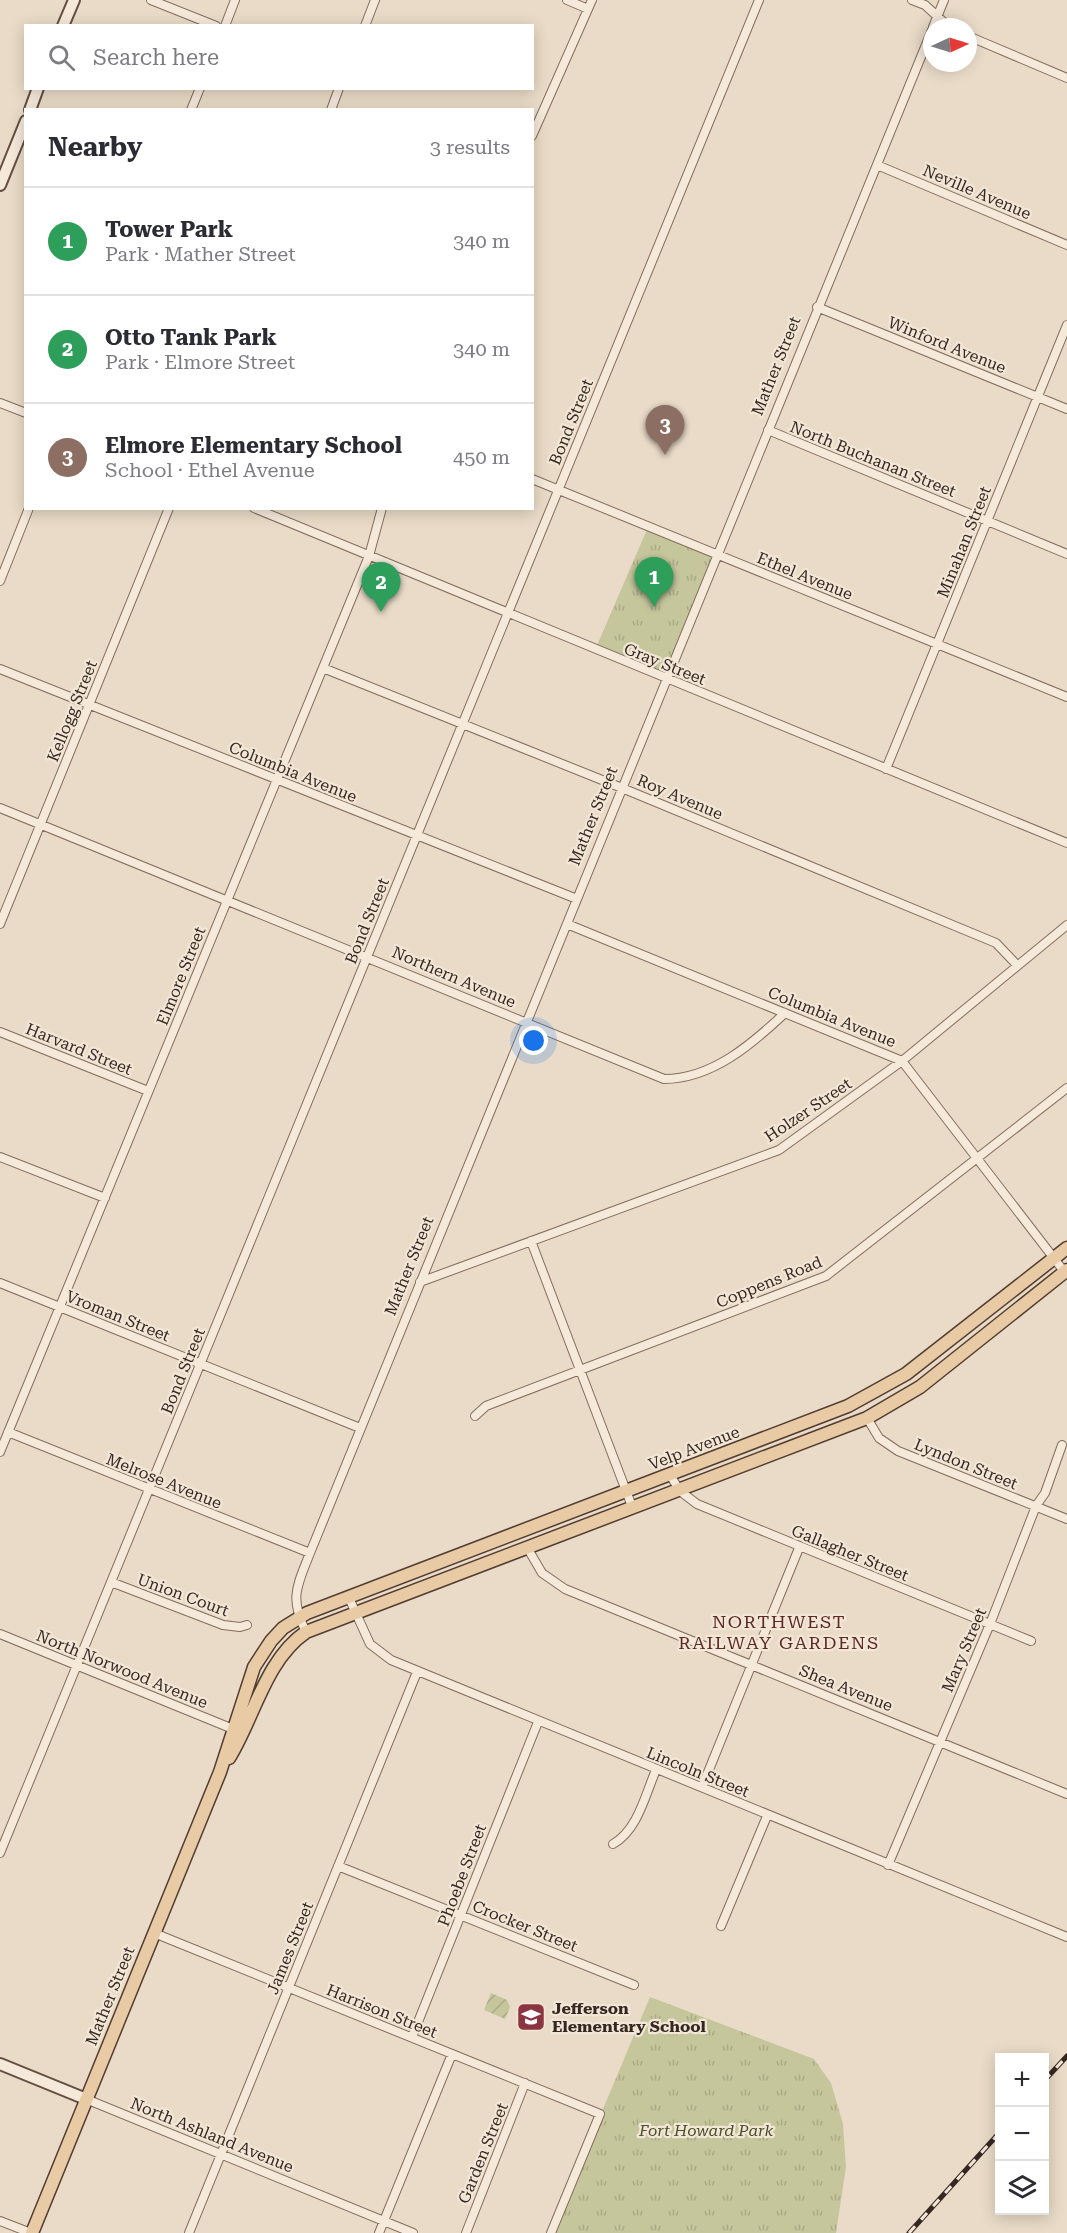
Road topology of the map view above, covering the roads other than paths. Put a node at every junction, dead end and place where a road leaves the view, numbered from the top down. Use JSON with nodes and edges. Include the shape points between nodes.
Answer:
{"nodes":[{"id":1,"x":74,"y":0,"type":"edge"},
{"id":2,"x":151,"y":0,"type":"edge"},
{"id":3,"x":236,"y":0,"type":"edge"},
{"id":4,"x":375,"y":0,"type":"edge"},
{"id":5,"x":567,"y":0,"type":"edge"},
{"id":6,"x":592,"y":0,"type":"edge"},
{"id":7,"x":759,"y":0,"type":"edge"},
{"id":8,"x":912,"y":0,"type":"edge"},
{"id":9,"x":944,"y":0,"type":"edge"},
{"id":10,"x":588,"y":9,"type":"junction"},
{"id":11,"x":938,"y":17,"type":"joint"},
{"id":12,"x":64,"y":24,"type":"edge"},
{"id":13,"x":211,"y":24,"type":"edge"},
{"id":14,"x":226,"y":24,"type":"edge"},
{"id":15,"x":366,"y":24,"type":"edge"},
{"id":16,"x":977,"y":40,"type":"edge"},
{"id":17,"x":923,"y":53,"type":"edge"},
{"id":18,"x":1067,"y":78,"type":"edge"},
{"id":19,"x":37,"y":90,"type":"edge"},
{"id":20,"x":199,"y":90,"type":"edge"},
{"id":21,"x":338,"y":90,"type":"edge"},
{"id":22,"x":31,"y":108,"type":"edge"},
{"id":23,"x":192,"y":108,"type":"edge"},
{"id":24,"x":332,"y":108,"type":"edge"},
{"id":25,"x":24,"y":126,"type":"edge"},
{"id":26,"x":534,"y":131,"type":"edge"},
{"id":27,"x":877,"y":165,"type":"junction"},
{"id":28,"x":0,"y":185,"type":"edge"},
{"id":29,"x":1067,"y":244,"type":"edge"},
{"id":30,"x":817,"y":307,"type":"junction"},
{"id":31,"x":1067,"y":325,"type":"edge"},
{"id":32,"x":1038,"y":396,"type":"junction"},
{"id":33,"x":0,"y":403,"type":"edge"},
{"id":34,"x":1067,"y":408,"type":"edge"},
{"id":35,"x":24,"y":412,"type":"edge"},
{"id":36,"x":768,"y":430,"type":"junction"},
{"id":37,"x":534,"y":480,"type":"edge"},
{"id":38,"x":558,"y":489,"type":"junction"},
{"id":39,"x":28,"y":510,"type":"edge"},
{"id":40,"x":168,"y":510,"type":"edge"},
{"id":41,"x":259,"y":510,"type":"edge"},
{"id":42,"x":381,"y":510,"type":"edge"},
{"id":43,"x":987,"y":520,"type":"junction"},
{"id":44,"x":1067,"y":554,"type":"edge"},
{"id":45,"x":717,"y":555,"type":"junction"},
{"id":46,"x":369,"y":556,"type":"junction"},
{"id":47,"x":0,"y":581,"type":"edge"},
{"id":48,"x":507,"y":613,"type":"junction"},
{"id":49,"x":937,"y":644,"type":"junction"},
{"id":50,"x":323,"y":668,"type":"junction"},
{"id":51,"x":0,"y":669,"type":"edge"},
{"id":52,"x":667,"y":680,"type":"junction"},
{"id":53,"x":1067,"y":697,"type":"edge"},
{"id":54,"x":89,"y":705,"type":"junction"},
{"id":55,"x":462,"y":723,"type":"junction"},
{"id":56,"x":886,"y":769,"type":"junction"},
{"id":57,"x":276,"y":780,"type":"junction"},
{"id":58,"x":622,"y":788,"type":"junction"},
{"id":59,"x":0,"y":808,"type":"edge"},
{"id":60,"x":41,"y":824,"type":"junction"},
{"id":61,"x":416,"y":837,"type":"junction"},
{"id":62,"x":1067,"y":843,"type":"edge"},
{"id":63,"x":227,"y":899,"type":"junction"},
{"id":64,"x":577,"y":899,"type":"junction"},
{"id":65,"x":0,"y":924,"type":"edge"},
{"id":66,"x":567,"y":924,"type":"junction"},
{"id":67,"x":1067,"y":925,"type":"edge"},
{"id":68,"x":367,"y":956,"type":"junction"},
{"id":69,"x":1017,"y":965,"type":"junction"},
{"id":70,"x":785,"y":1012,"type":"junction"},
{"id":71,"x":527,"y":1022,"type":"junction"},
{"id":72,"x":0,"y":1032,"type":"edge"},
{"id":73,"x":902,"y":1061,"type":"junction"},
{"id":74,"x":1067,"y":1088,"type":"edge"},
{"id":75,"x":148,"y":1091,"type":"junction"},
{"id":76,"x":0,"y":1157,"type":"edge"},
{"id":77,"x":978,"y":1157,"type":"junction"},
{"id":78,"x":105,"y":1198,"type":"junction"},
{"id":79,"x":531,"y":1241,"type":"junction"},
{"id":80,"x":1067,"y":1248,"type":"edge"},
{"id":81,"x":1053,"y":1258,"type":"junction"},
{"id":82,"x":1066,"y":1272,"type":"edge"},
{"id":83,"x":0,"y":1282,"type":"edge"},
{"id":84,"x":420,"y":1282,"type":"junction"},
{"id":85,"x":60,"y":1307,"type":"junction"},
{"id":86,"x":200,"y":1363,"type":"junction"},
{"id":87,"x":582,"y":1371,"type":"junction"},
{"id":88,"x":475,"y":1416,"type":"dead end"},
{"id":89,"x":867,"y":1418,"type":"junction"},
{"id":90,"x":360,"y":1428,"type":"junction"},
{"id":91,"x":8,"y":1432,"type":"junction"},
{"id":92,"x":1062,"y":1445,"type":"dead end"},
{"id":93,"x":0,"y":1452,"type":"edge"},
{"id":94,"x":670,"y":1475,"type":"junction"},
{"id":95,"x":148,"y":1490,"type":"junction"},
{"id":96,"x":626,"y":1491,"type":"junction"},
{"id":97,"x":680,"y":1491,"type":"junction"},
{"id":98,"x":1036,"y":1506,"type":"junction"},
{"id":99,"x":633,"y":1509,"type":"junction"},
{"id":100,"x":1067,"y":1519,"type":"edge"},
{"id":101,"x":799,"y":1548,"type":"junction"},
{"id":102,"x":528,"y":1550,"type":"junction"},
{"id":103,"x":310,"y":1553,"type":"junction"},
{"id":104,"x":111,"y":1582,"type":"junction"},
{"id":105,"x":349,"y":1598,"type":"junction"},
{"id":106,"x":355,"y":1613,"type":"junction"},
{"id":107,"x":298,"y":1617,"type":"junction"},
{"id":108,"x":990,"y":1624,"type":"junction"},
{"id":109,"x":247,"y":1625,"type":"dead end"},
{"id":110,"x":306,"y":1632,"type":"junction"},
{"id":111,"x":0,"y":1634,"type":"edge"},
{"id":112,"x":1031,"y":1641,"type":"dead end"},
{"id":113,"x":752,"y":1664,"type":"junction"},
{"id":114,"x":77,"y":1665,"type":"junction"},
{"id":115,"x":417,"y":1672,"type":"junction"},
{"id":116,"x":538,"y":1722,"type":"junction"},
{"id":117,"x":233,"y":1729,"type":"junction"},
{"id":118,"x":939,"y":1742,"type":"junction"},
{"id":119,"x":656,"y":1770,"type":"junction"},
{"id":120,"x":220,"y":1772,"type":"junction"},
{"id":121,"x":702,"y":1787,"type":"junction"},
{"id":122,"x":1067,"y":1794,"type":"edge"},
{"id":123,"x":767,"y":1816,"type":"junction"},
{"id":124,"x":613,"y":1844,"type":"dead end"},
{"id":125,"x":0,"y":1853,"type":"edge"},
{"id":126,"x":888,"y":1865,"type":"junction"},
{"id":127,"x":338,"y":1866,"type":"junction"},
{"id":128,"x":462,"y":1916,"type":"junction"},
{"id":129,"x":721,"y":1926,"type":"dead end"},
{"id":130,"x":154,"y":1933,"type":"junction"},
{"id":131,"x":1067,"y":1936,"type":"edge"},
{"id":132,"x":634,"y":1985,"type":"dead end"},
{"id":133,"x":289,"y":1988,"type":"junction"},
{"id":134,"x":412,"y":2037,"type":"junction"},
{"id":135,"x":452,"y":2054,"type":"junction"},
{"id":136,"x":0,"y":2064,"type":"edge"},
{"id":137,"x":525,"y":2083,"type":"junction"},
{"id":138,"x":86,"y":2099,"type":"junction"},
{"id":139,"x":221,"y":2155,"type":"junction"},
{"id":140,"x":0,"y":2221,"type":"edge"},
{"id":141,"x":384,"y":2221,"type":"junction"},
{"id":142,"x":31,"y":2233,"type":"edge"},
{"id":143,"x":189,"y":2233,"type":"edge"},
{"id":144,"x":379,"y":2233,"type":"edge"},
{"id":145,"x":413,"y":2233,"type":"edge"},
{"id":146,"x":466,"y":2233,"type":"edge"},
{"id":147,"x":551,"y":2233,"type":"edge"}],
"edges":[{"from":1,"to":12,"type":"street"},
{"from":2,"to":13,"type":"street"},
{"from":3,"to":14,"type":"street"},
{"from":4,"to":15,"type":"street"},
{"from":5,"to":10,"type":"street"},
{"from":6,"to":10,"type":"street"},
{"from":7,"to":38,"type":"street","name":"Bond Street"},
{"from":8,"to":11,"type":"street"},
{"from":9,"to":11,"type":"street","name":"Mather Street"},
{"from":10,"to":26,"type":"street"},
{"from":16,"to":18,"type":"street"},
{"from":17,"to":27,"type":"street","name":"Mather Street"},
{"from":19,"to":22,"type":"street"},
{"from":20,"to":23,"type":"street"},
{"from":21,"to":24,"type":"street"},
{"from":25,"to":28,"type":"street"},
{"from":27,"to":29,"type":"street","name":"Neville Avenue"},
{"from":27,"to":30,"type":"street","name":"Mather Street"},
{"from":30,"to":32,"type":"street","name":"Winford Avenue"},
{"from":30,"to":36,"type":"street","name":"Mather Street"},
{"from":31,"to":32,"type":"street","name":"Minahan Street"},
{"from":32,"to":34,"type":"street","name":"Winford Avenue"},
{"from":32,"to":43,"type":"street","name":"Minahan Street"},
{"from":33,"to":35,"type":"street"},
{"from":36,"to":43,"type":"street","name":"North Buchanan Street"},
{"from":36,"to":45,"type":"street","name":"Mather Street"},
{"from":37,"to":38,"type":"street","name":"Ethel Avenue"},
{"from":38,"to":45,"type":"street","name":"Ethel Avenue"},
{"from":38,"to":48,"type":"street","name":"Bond Street"},
{"from":39,"to":47,"type":"street"},
{"from":40,"to":54,"type":"street","name":"Kellogg Street"},
{"from":41,"to":46,"type":"street","name":"Gray Street"},
{"from":42,"to":46,"type":"street","name":"Elmore Street"},
{"from":43,"to":44,"type":"street","name":"North Buchanan Street"},
{"from":43,"to":49,"type":"street","name":"Minahan Street"},
{"from":45,"to":49,"type":"street","name":"Ethel Avenue"},
{"from":45,"to":52,"type":"street","name":"Mather Street"},
{"from":46,"to":48,"type":"street","name":"Gray Street"},
{"from":46,"to":50,"type":"street","name":"Elmore Street"},
{"from":48,"to":52,"type":"street","name":"Gray Street"},
{"from":48,"to":55,"type":"street","name":"Bond Street"},
{"from":49,"to":53,"type":"street","name":"Ethel Avenue"},
{"from":49,"to":56,"type":"street","name":"Minahan Street"},
{"from":50,"to":55,"type":"street","name":"Roy Avenue"},
{"from":50,"to":57,"type":"street","name":"Elmore Street"},
{"from":51,"to":54,"type":"street","name":"Columbia Avenue"},
{"from":52,"to":56,"type":"street","name":"Gray Street"},
{"from":52,"to":58,"type":"street","name":"Mather Street"},
{"from":54,"to":57,"type":"street","name":"Columbia Avenue"},
{"from":54,"to":60,"type":"street","name":"Kellogg Street"},
{"from":55,"to":58,"type":"street","name":"Roy Avenue"},
{"from":55,"to":61,"type":"street","name":"Bond Street"},
{"from":56,"to":62,"type":"street","name":"Gray Street"},
{"from":57,"to":61,"type":"street","name":"Columbia Avenue"},
{"from":57,"to":63,"type":"street","name":"Elmore Street"},
{"from":58,"to":64,"type":"street","name":"Mather Street"},
{"from":58,"to":69,"type":"street","name":"Roy Avenue","via":[[996,943]]},
{"from":59,"to":60,"type":"street","name":"Northern Avenue"},
{"from":60,"to":63,"type":"street","name":"Northern Avenue"},
{"from":60,"to":65,"type":"street","name":"Kellogg Street"},
{"from":61,"to":64,"type":"street","name":"Columbia Avenue"},
{"from":61,"to":68,"type":"street","name":"Bond Street"},
{"from":63,"to":68,"type":"street","name":"Northern Avenue"},
{"from":63,"to":75,"type":"street","name":"Elmore Street"},
{"from":64,"to":66,"type":"street","name":"Mather Street"},
{"from":66,"to":70,"type":"street","name":"Columbia Avenue"},
{"from":66,"to":71,"type":"street","name":"Mather Street"},
{"from":67,"to":69,"type":"street","name":"Holzer Street"},
{"from":68,"to":71,"type":"street","name":"Northern Avenue"},
{"from":68,"to":86,"type":"street","name":"Bond Street"},
{"from":69,"to":73,"type":"street","name":"Holzer Street"},
{"from":70,"to":71,"type":"street","name":"Northern Avenue","via":[[720,1065],[683,1079],[664,1079]]},
{"from":70,"to":73,"type":"street","name":"Columbia Avenue"},
{"from":71,"to":84,"type":"street","name":"Mather Street"},
{"from":72,"to":75,"type":"street","name":"Harvard Street"},
{"from":73,"to":77,"type":"street","name":"Columbia Avenue"},
{"from":73,"to":79,"type":"street","name":"Holzer Street","via":[[779,1150]]},
{"from":74,"to":77,"type":"street","name":"Coppens Road"},
{"from":75,"to":78,"type":"street","name":"Elmore Street"},
{"from":76,"to":78,"type":"street"},
{"from":77,"to":81,"type":"street","name":"Columbia Avenue"},
{"from":77,"to":87,"type":"street","name":"Coppens Road","via":[[826,1276]]},
{"from":78,"to":85,"type":"street","name":"Elmore Street"},
{"from":79,"to":84,"type":"street","name":"Holzer Street"},
{"from":79,"to":87,"type":"street"},
{"from":80,"to":81,"type":"main road","name":"Velp Avenue"},
{"from":81,"to":82,"type":"street","name":"Columbia Avenue"},
{"from":81,"to":94,"type":"main road","name":"Velp Avenue","via":[[918,1364],[876,1392],[830,1414]]},
{"from":82,"to":89,"type":"main road","via":[[920,1387]]},
{"from":83,"to":85,"type":"street","name":"Vroman Street"},
{"from":84,"to":90,"type":"street","name":"Mather Street"},
{"from":85,"to":86,"type":"street","name":"Vroman Street"},
{"from":85,"to":91,"type":"street","name":"Elmore Street"},
{"from":86,"to":90,"type":"street","name":"Vroman Street"},
{"from":86,"to":95,"type":"street","name":"Bond Street"},
{"from":87,"to":88,"type":"street","name":"Coppens Road","via":[[486,1406]]},
{"from":87,"to":96,"type":"street"},
{"from":89,"to":97,"type":"main road"},
{"from":89,"to":98,"type":"street","name":"Lyndon Street","via":[[879,1438],[890,1447]]},
{"from":90,"to":103,"type":"street","name":"Mather Street"},
{"from":91,"to":93,"type":"street","name":"Elmore Street"},
{"from":91,"to":95,"type":"street","name":"Melrose Avenue"},
{"from":92,"to":98,"type":"street","name":"Mary Street","via":[[1045,1493]]},
{"from":94,"to":96,"type":"main road","name":"Velp Avenue"},
{"from":94,"to":97,"type":"street","name":"Gallagher Street"},
{"from":95,"to":103,"type":"street","name":"Melrose Avenue"},
{"from":95,"to":104,"type":"street","name":"Bond Street"},
{"from":96,"to":99,"type":"street"},
{"from":96,"to":105,"type":"main road","name":"Velp Avenue"},
{"from":97,"to":99,"type":"main road"},
{"from":97,"to":101,"type":"street","name":"Gallagher Street","via":[[697,1504]]},
{"from":98,"to":100,"type":"street","name":"Lyndon Street"},
{"from":98,"to":108,"type":"street","name":"Mary Street"},
{"from":99,"to":102,"type":"main road"},
{"from":101,"to":108,"type":"street","name":"Gallagher Street"},
{"from":101,"to":113,"type":"street"},
{"from":102,"to":106,"type":"main road"},
{"from":102,"to":113,"type":"street","name":"Shea Avenue","via":[[542,1573],[558,1586]]},
{"from":103,"to":107,"type":"street","name":"Mather Street","via":[[295,1593]]},
{"from":104,"to":109,"type":"street","name":"Union Court","via":[[223,1625]]},
{"from":104,"to":114,"type":"street","name":"Bond Street"},
{"from":105,"to":106,"type":"street","name":"Lincoln Street"},
{"from":105,"to":107,"type":"main road","name":"Velp Avenue"},
{"from":106,"to":110,"type":"main road"},
{"from":106,"to":115,"type":"street","name":"Lincoln Street","via":[[374,1649]]},
{"from":107,"to":110,"type":"street","name":"Mather Street"},
{"from":107,"to":117,"type":"main road","name":"Mather Street","via":[[283,1628],[258,1659]]},
{"from":108,"to":112,"type":"street","name":"Gallagher Street"},
{"from":108,"to":118,"type":"street","name":"Mary Street"},
{"from":110,"to":120,"type":"main road","name":"Mather Street","via":[[276,1665],[237,1746]]},
{"from":111,"to":114,"type":"street","name":"North Norwood Avenue"},
{"from":113,"to":118,"type":"street","name":"Shea Avenue"},
{"from":113,"to":121,"type":"street"},
{"from":114,"to":117,"type":"street","name":"North Norwood Avenue"},
{"from":114,"to":125,"type":"street","name":"Bond Street"},
{"from":115,"to":116,"type":"street","name":"Lincoln Street"},
{"from":115,"to":127,"type":"street","name":"James Street"},
{"from":116,"to":119,"type":"street","name":"Lincoln Street"},
{"from":116,"to":128,"type":"street","name":"Phoebe Street"},
{"from":117,"to":120,"type":"main road","name":"Mather Street"},
{"from":118,"to":122,"type":"street","name":"Shea Avenue"},
{"from":118,"to":126,"type":"street","name":"Mary Street"},
{"from":119,"to":121,"type":"street","name":"Lincoln Street"},
{"from":119,"to":124,"type":"street","via":[[632,1826]]},
{"from":120,"to":130,"type":"main road","name":"Mather Street"},
{"from":121,"to":123,"type":"street","name":"Lincoln Street"},
{"from":123,"to":126,"type":"street","name":"Lincoln Street"},
{"from":123,"to":129,"type":"street"},
{"from":126,"to":131,"type":"street","name":"Lincoln Street"},
{"from":127,"to":128,"type":"street","name":"Crocker Street"},
{"from":127,"to":133,"type":"street","name":"James Street"},
{"from":128,"to":132,"type":"street","name":"Crocker Street"},
{"from":128,"to":134,"type":"street","name":"Phoebe Street"},
{"from":130,"to":133,"type":"street","name":"Harrison Street"},
{"from":130,"to":138,"type":"main road","name":"Mather Street"},
{"from":133,"to":134,"type":"street","name":"Harrison Street"},
{"from":133,"to":139,"type":"street","name":"James Street"},
{"from":134,"to":135,"type":"street","name":"Harrison Street"},
{"from":135,"to":137,"type":"street","name":"Harrison Street"},
{"from":135,"to":141,"type":"street"},
{"from":136,"to":138,"type":"street","name":"North Ashland Avenue"},
{"from":137,"to":146,"type":"street","name":"Garden Street"},
{"from":137,"to":147,"type":"street","name":"Harrison Street","via":[[600,2114]]},
{"from":138,"to":139,"type":"street","name":"North Ashland Avenue"},
{"from":138,"to":142,"type":"main road","name":"Mather Street"},
{"from":139,"to":141,"type":"street","name":"North Ashland Avenue"},
{"from":139,"to":143,"type":"street","name":"James Street"},
{"from":140,"to":142,"type":"street"},
{"from":141,"to":144,"type":"street"},
{"from":141,"to":145,"type":"street","name":"North Ashland Avenue"}]}
